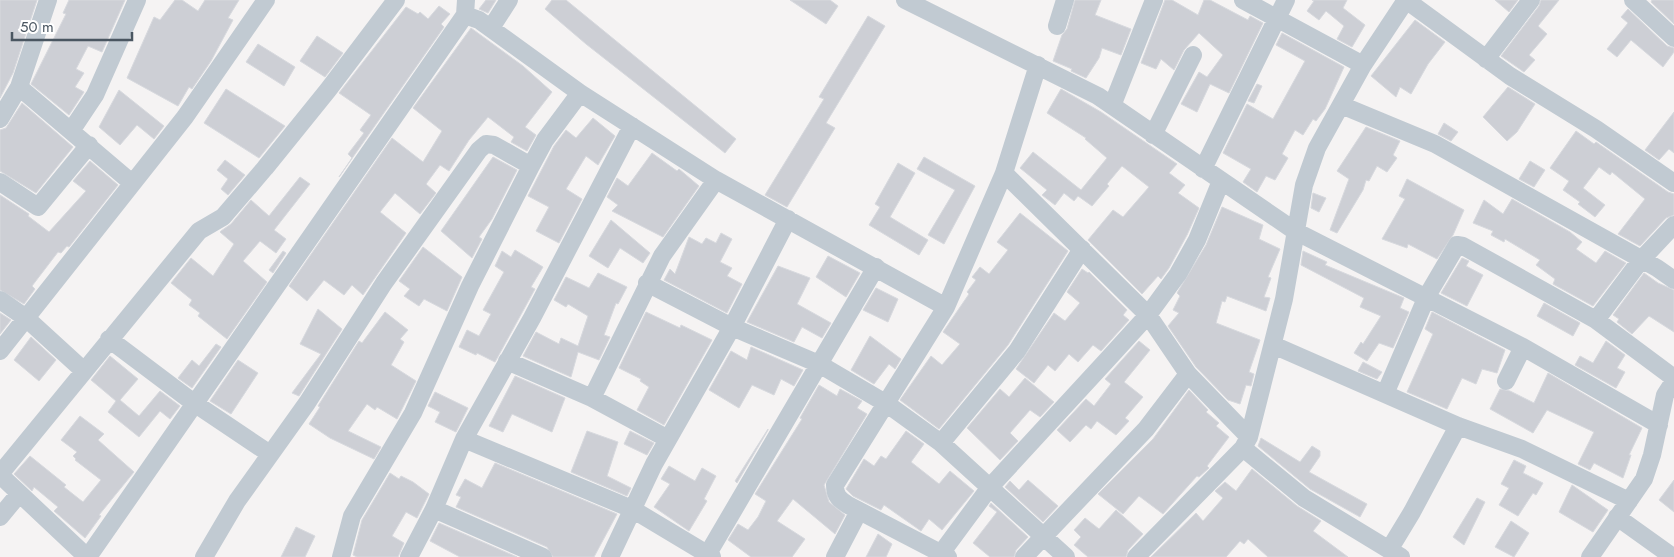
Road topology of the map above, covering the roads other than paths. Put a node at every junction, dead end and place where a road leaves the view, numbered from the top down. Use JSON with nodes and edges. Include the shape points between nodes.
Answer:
{"nodes":[{"id":1,"x":48,"y":0,"type":"edge"},
{"id":2,"x":137,"y":0,"type":"edge"},
{"id":3,"x":266,"y":0,"type":"edge"},
{"id":4,"x":396,"y":0,"type":"edge"},
{"id":5,"x":509,"y":0,"type":"edge"},
{"id":6,"x":905,"y":0,"type":"edge"},
{"id":7,"x":1065,"y":0,"type":"edge"},
{"id":8,"x":1154,"y":0,"type":"edge"},
{"id":9,"x":1243,"y":0,"type":"edge"},
{"id":10,"x":1286,"y":0,"type":"edge"},
{"id":11,"x":1406,"y":0,"type":"edge"},
{"id":12,"x":1531,"y":0,"type":"edge"},
{"id":13,"x":1638,"y":1,"type":"edge"},
{"id":14,"x":465,"y":7,"type":"edge"},
{"id":15,"x":1276,"y":18,"type":"junction"},
{"id":16,"x":1057,"y":26,"type":"dead end"},
{"id":17,"x":491,"y":28,"type":"junction"},
{"id":18,"x":1674,"y":38,"type":"edge"},
{"id":19,"x":1193,"y":55,"type":"dead end"},
{"id":20,"x":1486,"y":59,"type":"junction"},
{"id":21,"x":1038,"y":65,"type":"junction"},
{"id":22,"x":1363,"y":65,"type":"junction"},
{"id":23,"x":19,"y":87,"type":"junction"},
{"id":24,"x":580,"y":93,"type":"junction"},
{"id":25,"x":1341,"y":105,"type":"junction"},
{"id":26,"x":1112,"y":106,"type":"junction"},
{"id":27,"x":0,"y":119,"type":"edge"},
{"id":28,"x":632,"y":126,"type":"junction"},
{"id":29,"x":71,"y":131,"type":"junction"},
{"id":30,"x":1154,"y":135,"type":"junction"},
{"id":31,"x":89,"y":145,"type":"junction"},
{"id":32,"x":530,"y":166,"type":"junction"},
{"id":33,"x":1203,"y":169,"type":"junction"},
{"id":34,"x":1004,"y":174,"type":"junction"},
{"id":35,"x":716,"y":180,"type":"junction"},
{"id":36,"x":1221,"y":181,"type":"junction"},
{"id":37,"x":0,"y":182,"type":"edge"},
{"id":38,"x":132,"y":183,"type":"junction"},
{"id":39,"x":1674,"y":183,"type":"edge"},
{"id":40,"x":788,"y":219,"type":"junction"},
{"id":41,"x":1674,"y":225,"type":"edge"},
{"id":42,"x":1295,"y":231,"type":"junction"},
{"id":43,"x":1082,"y":249,"type":"junction"},
{"id":44,"x":1642,"y":260,"type":"junction"},
{"id":45,"x":876,"y":267,"type":"junction"},
{"id":46,"x":1674,"y":280,"type":"edge"},
{"id":47,"x":647,"y":284,"type":"junction"},
{"id":48,"x":1427,"y":296,"type":"junction"},
{"id":49,"x":0,"y":300,"type":"edge"},
{"id":50,"x":946,"y":307,"type":"junction"},
{"id":51,"x":1148,"y":314,"type":"junction"},
{"id":52,"x":26,"y":318,"type":"junction"},
{"id":53,"x":1596,"y":320,"type":"junction"},
{"id":54,"x":732,"y":328,"type":"junction"},
{"id":55,"x":109,"y":339,"type":"junction"},
{"id":56,"x":1273,"y":345,"type":"junction"},
{"id":57,"x":1523,"y":346,"type":"junction"},
{"id":58,"x":0,"y":351,"type":"edge"},
{"id":59,"x":507,"y":362,"type":"junction"},
{"id":60,"x":819,"y":364,"type":"junction"},
{"id":61,"x":84,"y":371,"type":"junction"},
{"id":62,"x":1188,"y":374,"type":"junction"},
{"id":63,"x":1674,"y":379,"type":"edge"},
{"id":64,"x":1506,"y":381,"type":"dead end"},
{"id":65,"x":1385,"y":394,"type":"junction"},
{"id":66,"x":592,"y":398,"type":"junction"},
{"id":67,"x":194,"y":403,"type":"junction"},
{"id":68,"x":887,"y":404,"type":"junction"},
{"id":69,"x":1665,"y":420,"type":"edge"},
{"id":70,"x":1458,"y":426,"type":"junction"},
{"id":71,"x":464,"y":439,"type":"junction"},
{"id":72,"x":668,"y":439,"type":"junction"},
{"id":73,"x":941,"y":443,"type":"junction"},
{"id":74,"x":1246,"y":443,"type":"junction"},
{"id":75,"x":270,"y":454,"type":"junction"},
{"id":76,"x":0,"y":475,"type":"edge"},
{"id":77,"x":990,"y":486,"type":"junction"},
{"id":78,"x":19,"y":494,"type":"junction"},
{"id":79,"x":1629,"y":501,"type":"junction"},
{"id":80,"x":434,"y":509,"type":"junction"},
{"id":81,"x":632,"y":509,"type":"junction"},
{"id":82,"x":860,"y":511,"type":"junction"},
{"id":83,"x":0,"y":517,"type":"edge"},
{"id":84,"x":1617,"y":517,"type":"junction"},
{"id":85,"x":1043,"y":536,"type":"junction"},
{"id":86,"x":1395,"y":553,"type":"edge"},
{"id":87,"x":945,"y":555,"type":"edge"},
{"id":88,"x":709,"y":556,"type":"edge"},
{"id":89,"x":88,"y":557,"type":"edge"},
{"id":90,"x":204,"y":557,"type":"edge"},
{"id":91,"x":341,"y":557,"type":"edge"},
{"id":92,"x":408,"y":557,"type":"edge"},
{"id":93,"x":543,"y":557,"type":"edge"},
{"id":94,"x":610,"y":557,"type":"edge"},
{"id":95,"x":835,"y":557,"type":"edge"},
{"id":96,"x":1024,"y":557,"type":"edge"},
{"id":97,"x":1066,"y":557,"type":"edge"},
{"id":98,"x":1136,"y":557,"type":"edge"},
{"id":99,"x":1590,"y":557,"type":"edge"},
{"id":100,"x":1673,"y":557,"type":"edge"}],
"edges":[{"from":1,"to":23,"type":"street"},
{"from":2,"to":29,"type":"street","via":[[95,95]]},
{"from":3,"to":38,"type":"street","via":[[185,117]]},
{"from":4,"to":55,"type":"street","via":[[265,168],[222,217],[199,231]]},
{"from":5,"to":17,"type":"street"},
{"from":6,"to":21,"type":"street"},
{"from":7,"to":16,"type":"street"},
{"from":8,"to":26,"type":"street"},
{"from":9,"to":15,"type":"street"},
{"from":10,"to":15,"type":"street"},
{"from":11,"to":20,"type":"street"},
{"from":11,"to":22,"type":"street"},
{"from":12,"to":20,"type":"street"},
{"from":13,"to":18,"type":"street"},
{"from":14,"to":17,"type":"street","via":[[470,15]]},
{"from":14,"to":67,"type":"street"},
{"from":15,"to":22,"type":"street"},
{"from":15,"to":33,"type":"street"},
{"from":17,"to":24,"type":"street"},
{"from":19,"to":30,"type":"street"},
{"from":20,"to":39,"type":"street"},
{"from":21,"to":26,"type":"street"},
{"from":21,"to":34,"type":"street"},
{"from":22,"to":25,"type":"street"},
{"from":23,"to":27,"type":"street"},
{"from":23,"to":29,"type":"street"},
{"from":24,"to":28,"type":"street"},
{"from":24,"to":32,"type":"street"},
{"from":25,"to":42,"type":"street","via":[[1317,148],[1304,185]]},
{"from":25,"to":44,"type":"street","via":[[1435,144]]},
{"from":26,"to":30,"type":"street"},
{"from":28,"to":35,"type":"street"},
{"from":28,"to":59,"type":"street"},
{"from":29,"to":31,"type":"street"},
{"from":30,"to":33,"type":"street"},
{"from":31,"to":37,"type":"street","via":[[38,207]]},
{"from":31,"to":38,"type":"street"},
{"from":32,"to":75,"type":"street","via":[[494,145],[486,144],[478,150]]},
{"from":32,"to":91,"type":"street","via":[[470,286],[413,413],[352,516]]},
{"from":33,"to":36,"type":"street"},
{"from":34,"to":43,"type":"street"},
{"from":34,"to":50,"type":"street"},
{"from":35,"to":40,"type":"street"},
{"from":35,"to":47,"type":"street","via":[[678,231]]},
{"from":36,"to":42,"type":"street"},
{"from":36,"to":51,"type":"street","via":[[1197,240],[1178,274]]},
{"from":38,"to":52,"type":"street"},
{"from":40,"to":45,"type":"street"},
{"from":40,"to":54,"type":"street"},
{"from":41,"to":44,"type":"street"},
{"from":42,"to":48,"type":"street"},
{"from":42,"to":56,"type":"street"},
{"from":43,"to":51,"type":"street"},
{"from":43,"to":73,"type":"street","via":[[1017,351]]},
{"from":44,"to":46,"type":"street"},
{"from":44,"to":53,"type":"street"},
{"from":45,"to":50,"type":"street"},
{"from":45,"to":60,"type":"street"},
{"from":47,"to":54,"type":"street"},
{"from":47,"to":66,"type":"street"},
{"from":48,"to":53,"type":"street","via":[[1457,245]]},
{"from":48,"to":57,"type":"street"},
{"from":48,"to":65,"type":"street"},
{"from":49,"to":52,"type":"street"},
{"from":50,"to":68,"type":"street"},
{"from":51,"to":62,"type":"street"},
{"from":51,"to":77,"type":"street"},
{"from":52,"to":58,"type":"street"},
{"from":52,"to":61,"type":"street"},
{"from":53,"to":63,"type":"street"},
{"from":54,"to":60,"type":"street"},
{"from":54,"to":72,"type":"street"},
{"from":55,"to":61,"type":"street"},
{"from":55,"to":67,"type":"street"},
{"from":56,"to":65,"type":"street"},
{"from":56,"to":74,"type":"street"},
{"from":57,"to":64,"type":"street"},
{"from":57,"to":69,"type":"street"},
{"from":59,"to":66,"type":"street"},
{"from":59,"to":71,"type":"street"},
{"from":60,"to":68,"type":"street"},
{"from":60,"to":88,"type":"street"},
{"from":61,"to":76,"type":"street"},
{"from":62,"to":74,"type":"street"},
{"from":62,"to":85,"type":"street","via":[[1146,429]]},
{"from":63,"to":69,"type":"street","via":[[1665,396]]},
{"from":65,"to":70,"type":"street"},
{"from":66,"to":72,"type":"street"},
{"from":67,"to":75,"type":"street"},
{"from":67,"to":89,"type":"street"},
{"from":68,"to":73,"type":"street"},
{"from":68,"to":82,"type":"street","via":[[835,486],[838,498]]},
{"from":69,"to":79,"type":"street","via":[[1644,479]]},
{"from":70,"to":79,"type":"street","via":[[1522,449]]},
{"from":70,"to":86,"type":"street","via":[[1412,512]]},
{"from":71,"to":80,"type":"street"},
{"from":71,"to":81,"type":"street"},
{"from":72,"to":81,"type":"street"},
{"from":73,"to":77,"type":"street"},
{"from":74,"to":86,"type":"street","via":[[1304,498]]},
{"from":74,"to":98,"type":"street"},
{"from":75,"to":90,"type":"street"},
{"from":76,"to":78,"type":"street"},
{"from":77,"to":85,"type":"street"},
{"from":77,"to":87,"type":"street"},
{"from":78,"to":83,"type":"street"},
{"from":78,"to":89,"type":"street"},
{"from":79,"to":84,"type":"street"},
{"from":80,"to":92,"type":"street"},
{"from":80,"to":93,"type":"street"},
{"from":81,"to":88,"type":"street"},
{"from":81,"to":94,"type":"street"},
{"from":82,"to":87,"type":"street"},
{"from":82,"to":95,"type":"street"},
{"from":84,"to":99,"type":"street"},
{"from":84,"to":100,"type":"street"},
{"from":85,"to":96,"type":"street"},
{"from":85,"to":97,"type":"street"}]}
